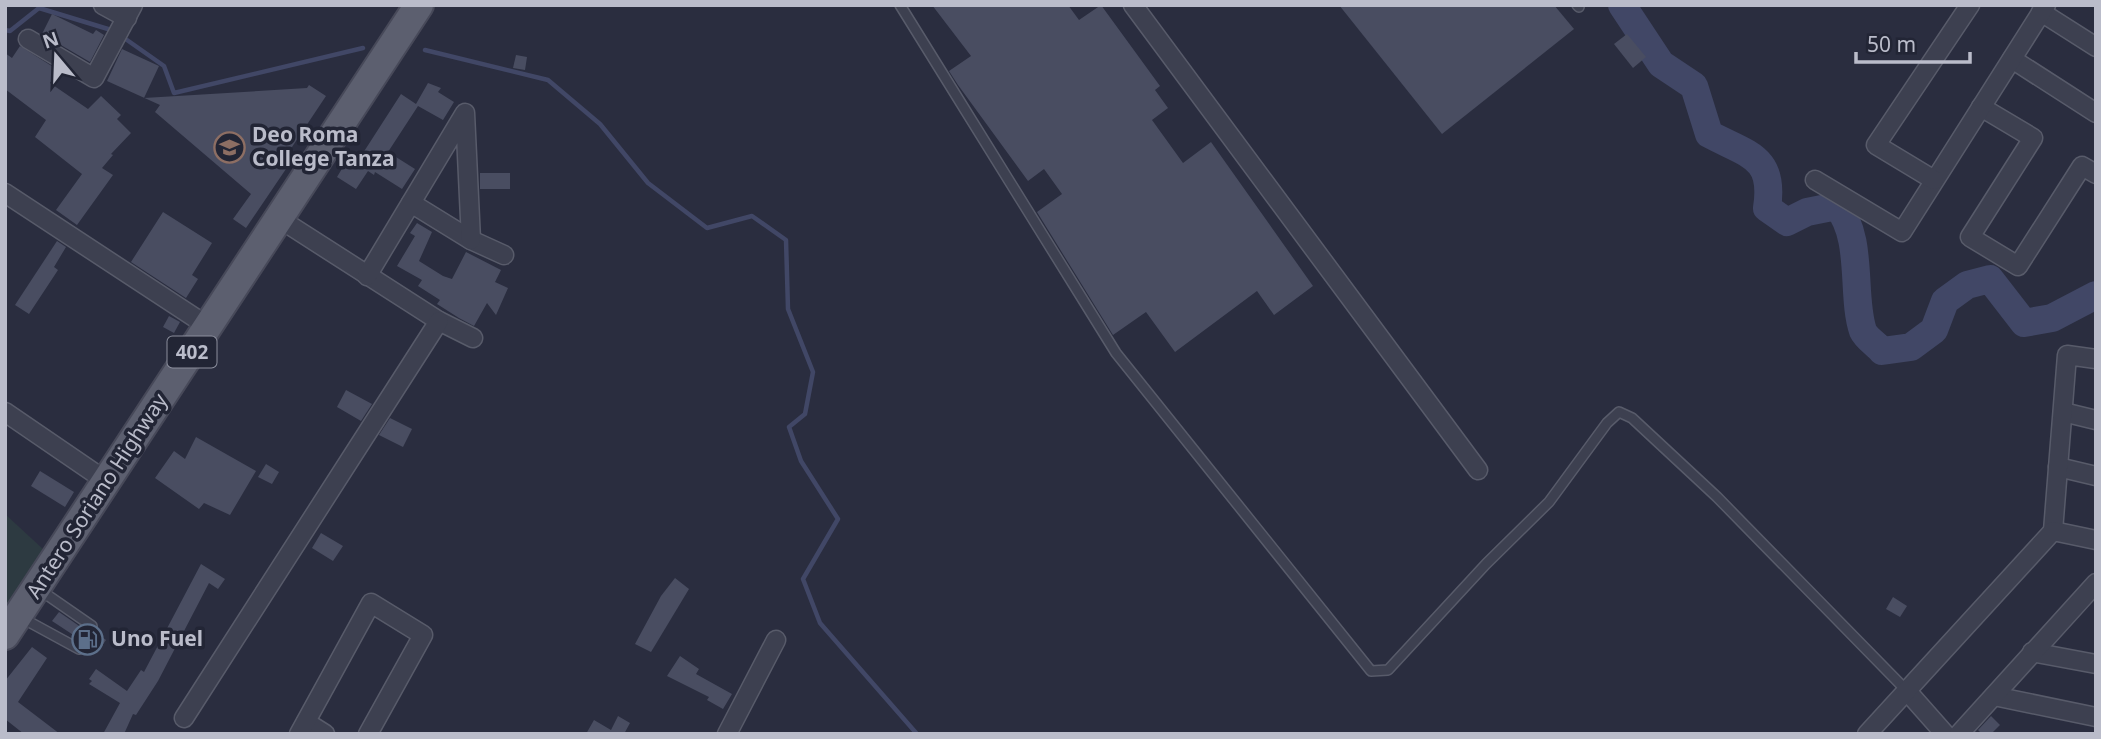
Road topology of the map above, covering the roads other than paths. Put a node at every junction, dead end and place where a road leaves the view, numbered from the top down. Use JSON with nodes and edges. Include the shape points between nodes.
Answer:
{"nodes":[{"id":1,"x":103,"y":5,"type":"edge"},
{"id":2,"x":419,"y":5,"type":"edge"},
{"id":3,"x":900,"y":5,"type":"edge"},
{"id":4,"x":1133,"y":5,"type":"edge"},
{"id":5,"x":1970,"y":5,"type":"edge"},
{"id":6,"x":2044,"y":9,"type":"edge"},
{"id":7,"x":130,"y":12,"type":"edge"},
{"id":8,"x":28,"y":39,"type":"dead end"},
{"id":9,"x":2096,"y":47,"type":"edge"},
{"id":10,"x":2012,"y":59,"type":"junction"},
{"id":11,"x":1981,"y":107,"type":"junction"},
{"id":12,"x":2096,"y":113,"type":"edge"},
{"id":13,"x":2096,"y":174,"type":"edge"},
{"id":14,"x":1815,"y":180,"type":"dead end"},
{"id":15,"x":1934,"y":180,"type":"junction"},
{"id":16,"x":5,"y":193,"type":"edge"},
{"id":17,"x":411,"y":203,"type":"junction"},
{"id":18,"x":280,"y":219,"type":"junction"},
{"id":19,"x":471,"y":240,"type":"junction"},
{"id":20,"x":504,"y":255,"type":"dead end"},
{"id":21,"x":367,"y":276,"type":"junction"},
{"id":22,"x":439,"y":321,"type":"junction"},
{"id":23,"x":209,"y":327,"type":"junction"},
{"id":24,"x":474,"y":338,"type":"dead end"},
{"id":25,"x":2096,"y":359,"type":"edge"},
{"id":26,"x":5,"y":412,"type":"edge"},
{"id":27,"x":2063,"y":412,"type":"junction"},
{"id":28,"x":2096,"y":420,"type":"edge"},
{"id":29,"x":2058,"y":467,"type":"junction"},
{"id":30,"x":1478,"y":470,"type":"dead end"},
{"id":31,"x":2096,"y":476,"type":"edge"},
{"id":32,"x":106,"y":481,"type":"junction"},
{"id":33,"x":2053,"y":531,"type":"junction"},
{"id":34,"x":2096,"y":540,"type":"edge"},
{"id":35,"x":2096,"y":583,"type":"edge"},
{"id":36,"x":36,"y":587,"type":"junction"},
{"id":37,"x":2087,"y":603,"type":"edge"},
{"id":38,"x":12,"y":626,"type":"edge"},
{"id":39,"x":776,"y":640,"type":"dead end"},
{"id":40,"x":2032,"y":652,"type":"junction"},
{"id":41,"x":2096,"y":664,"type":"edge"},
{"id":42,"x":1906,"y":691,"type":"junction"},
{"id":43,"x":1994,"y":696,"type":"junction"},
{"id":44,"x":2096,"y":717,"type":"edge"},
{"id":45,"x":184,"y":718,"type":"dead end"},
{"id":46,"x":303,"y":728,"type":"edge"},
{"id":47,"x":325,"y":734,"type":"edge"},
{"id":48,"x":368,"y":734,"type":"edge"},
{"id":49,"x":727,"y":734,"type":"edge"},
{"id":50,"x":1867,"y":734,"type":"edge"},
{"id":51,"x":1945,"y":734,"type":"edge"},
{"id":52,"x":1959,"y":734,"type":"edge"}],
"edges":[{"from":1,"to":7,"type":"street"},
{"from":2,"to":18,"type":"main road","name":"Antero Soriano Highway","number":"402"},
{"from":3,"to":42,"type":"lane","via":[[1116,353],[1371,671],[1388,670],[1549,502],[1619,412],[1632,418],[1717,497]]},
{"from":4,"to":30,"type":"street"},
{"from":5,"to":15,"type":"street","via":[[1877,145]]},
{"from":6,"to":9,"type":"street"},
{"from":6,"to":10,"type":"street"},
{"from":7,"to":8,"type":"street","via":[[94,78]]},
{"from":10,"to":11,"type":"street"},
{"from":10,"to":12,"type":"street"},
{"from":11,"to":13,"type":"street","via":[[2033,138],[1970,237],[2018,265],[2082,166]]},
{"from":11,"to":15,"type":"street"},
{"from":14,"to":15,"type":"street","via":[[1902,232]]},
{"from":16,"to":23,"type":"street"},
{"from":17,"to":19,"type":"street"},
{"from":17,"to":19,"type":"street","via":[[465,113]]},
{"from":17,"to":21,"type":"street"},
{"from":18,"to":21,"type":"street"},
{"from":18,"to":23,"type":"main road","name":"Antero Soriano Highway","number":"402"},
{"from":19,"to":20,"type":"street"},
{"from":21,"to":22,"type":"street"},
{"from":22,"to":24,"type":"street"},
{"from":22,"to":45,"type":"street"},
{"from":23,"to":32,"type":"main road","name":"Antero Soriano Highway","number":"402"},
{"from":25,"to":27,"type":"street","via":[[2067,355]]},
{"from":26,"to":32,"type":"street"},
{"from":27,"to":28,"type":"street"},
{"from":27,"to":29,"type":"street"},
{"from":29,"to":31,"type":"street"},
{"from":29,"to":33,"type":"street"},
{"from":32,"to":36,"type":"main road","name":"Antero Soriano Highway","number":"402"},
{"from":33,"to":34,"type":"street"},
{"from":33,"to":42,"type":"street"},
{"from":35,"to":37,"type":"street"},
{"from":36,"to":38,"type":"main road","name":"Antero Soriano Highway","number":"402"},
{"from":36,"to":38,"type":"lane","via":[[92,626],[87,645],[79,649]]},
{"from":37,"to":40,"type":"street"},
{"from":39,"to":49,"type":"street"},
{"from":40,"to":41,"type":"street"},
{"from":40,"to":43,"type":"street"},
{"from":42,"to":50,"type":"street"},
{"from":42,"to":51,"type":"street"},
{"from":43,"to":44,"type":"street"},
{"from":43,"to":52,"type":"street"},
{"from":46,"to":47,"type":"street"},
{"from":46,"to":48,"type":"street","via":[[371,603],[423,635]]}]}
